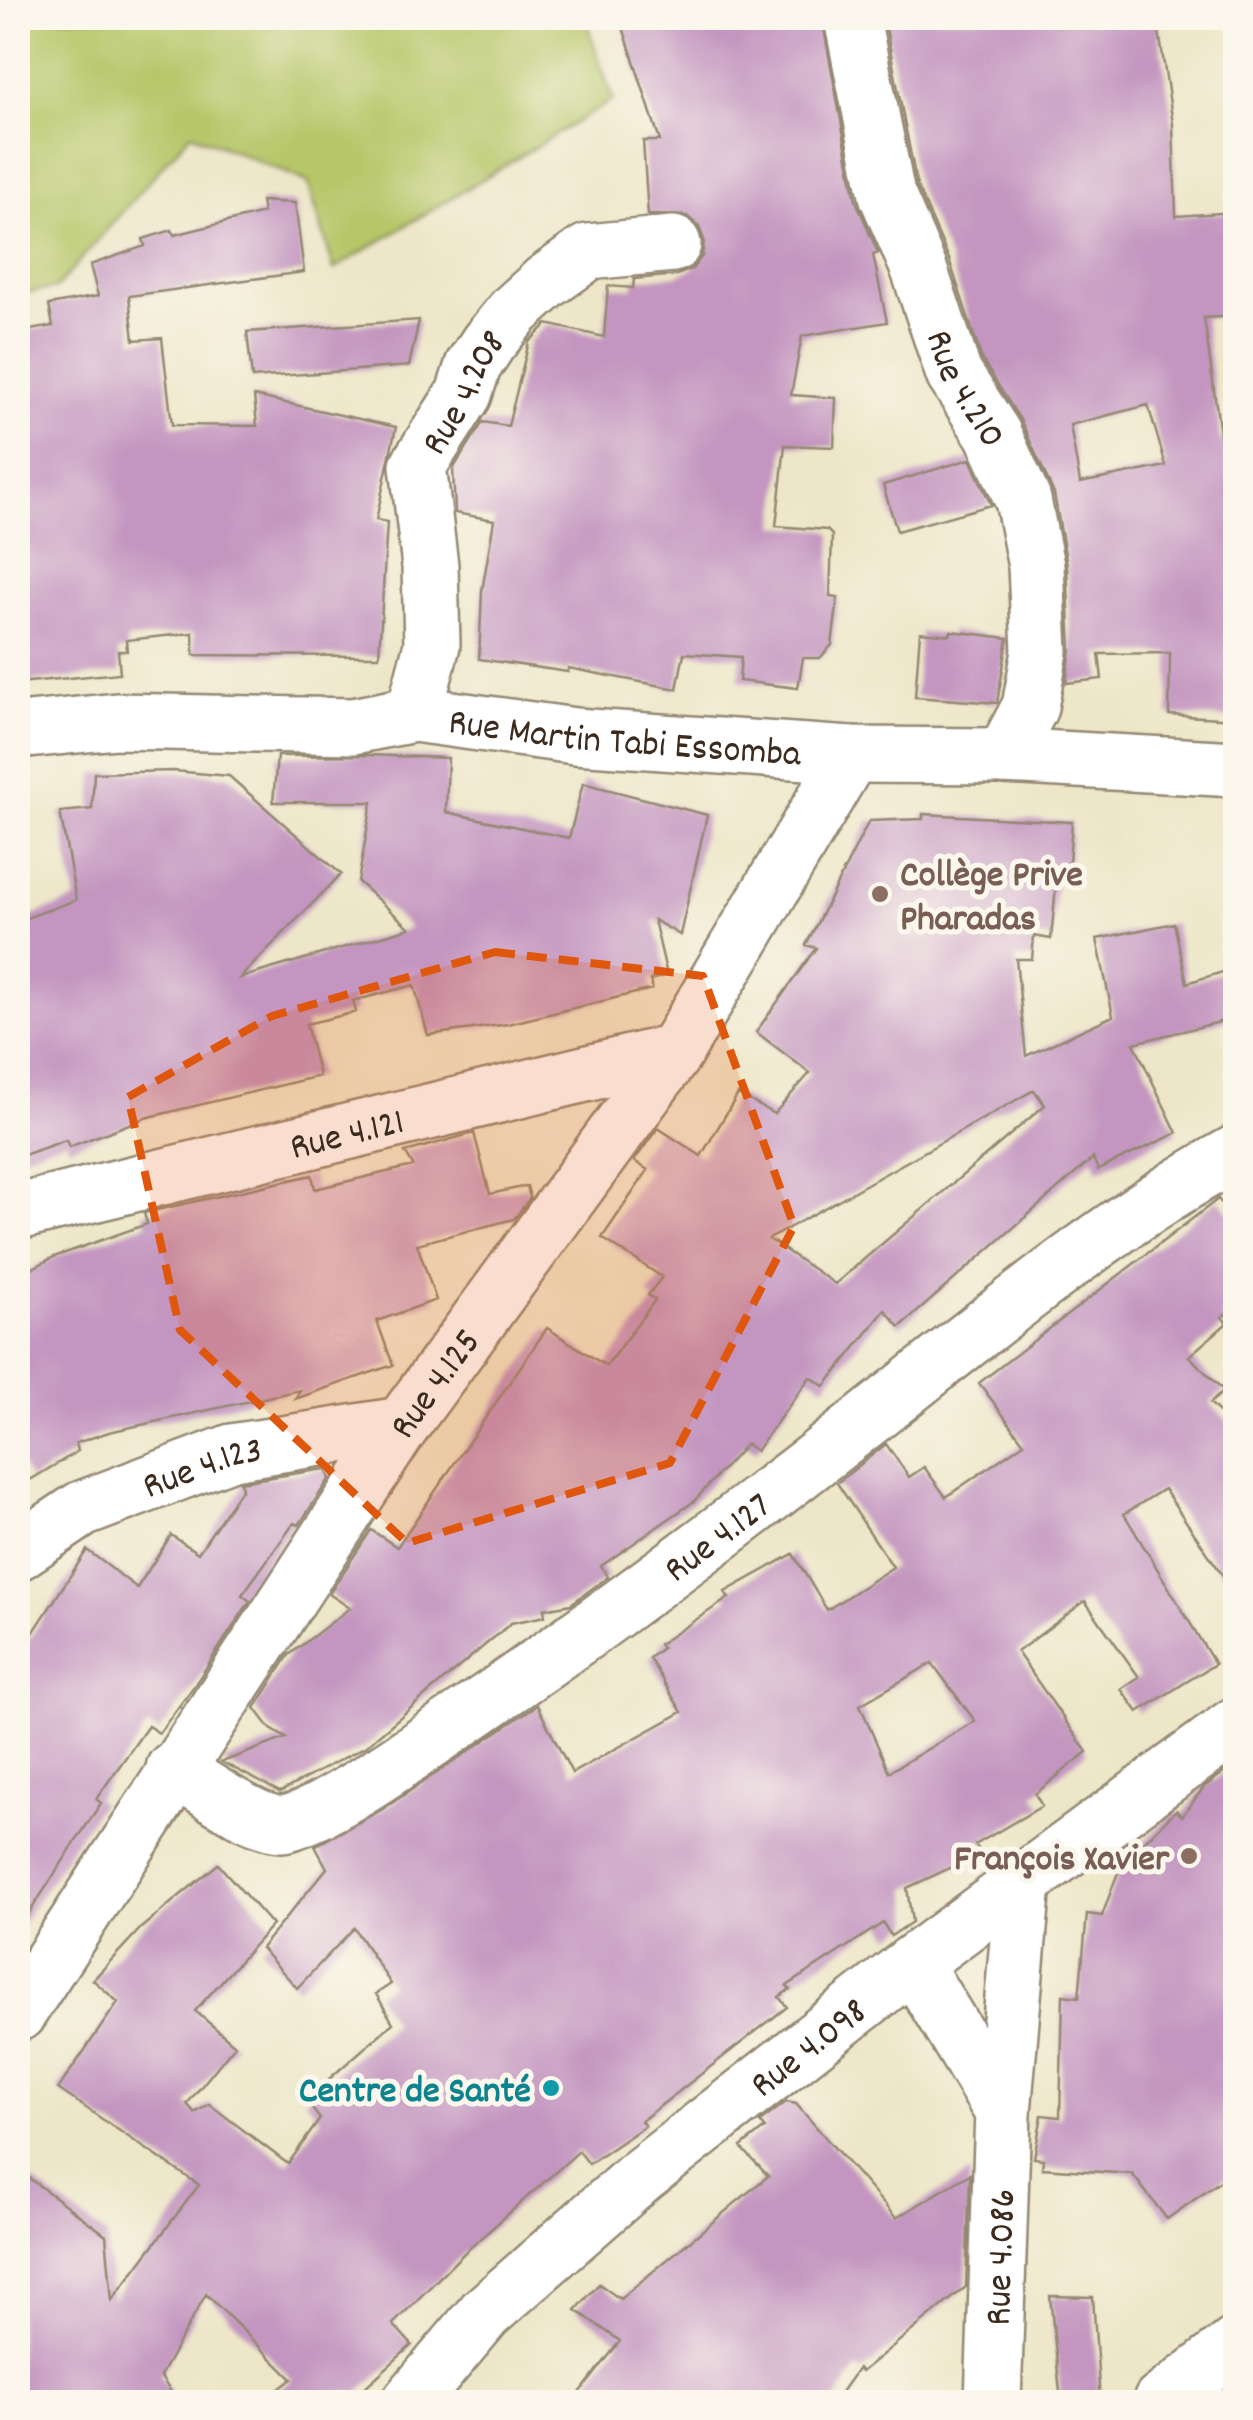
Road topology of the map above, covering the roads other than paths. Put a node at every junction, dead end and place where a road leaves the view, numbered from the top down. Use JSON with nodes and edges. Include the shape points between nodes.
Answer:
{"nodes":[{"id":1,"x":852,"y":18,"type":"edge"},
{"id":2,"x":673,"y":244,"type":"dead end"},
{"id":3,"x":414,"y":714,"type":"junction"},
{"id":4,"x":18,"y":731,"type":"edge"},
{"id":5,"x":851,"y":754,"type":"junction"},
{"id":6,"x":1004,"y":756,"type":"junction"},
{"id":7,"x":1236,"y":769,"type":"edge"},
{"id":8,"x":676,"y":1052,"type":"junction"},
{"id":9,"x":1236,"y":1153,"type":"edge"},
{"id":10,"x":18,"y":1212,"type":"edge"},
{"id":11,"x":402,"y":1425,"type":"junction"},
{"id":12,"x":18,"y":1552,"type":"edge"},
{"id":13,"x":1236,"y":1726,"type":"edge"},
{"id":14,"x":174,"y":1770,"type":"junction"},
{"id":15,"x":1023,"y":1883,"type":"junction"},
{"id":16,"x":913,"y":1962,"type":"junction"},
{"id":17,"x":18,"y":2013,"type":"edge"},
{"id":18,"x":1003,"y":2112,"type":"junction"},
{"id":19,"x":1236,"y":2345,"type":"edge"},
{"id":20,"x":410,"y":2402,"type":"edge"},
{"id":21,"x":994,"y":2402,"type":"edge"},
{"id":22,"x":1161,"y":2402,"type":"edge"}],
"edges":[{"from":1,"to":6,"type":"street","name":"Rue 4.210","via":[[887,195],[954,374],[993,434],[1023,500],[1036,566],[1040,650],[1030,707]]},
{"from":2,"to":3,"type":"street","name":"Rue 4.208","via":[[588,252],[514,310],[473,366],[464,394],[418,466],[432,644]]},
{"from":3,"to":4,"type":"street","name":"Rue Martin Tabi Essomba","via":[[353,726],[118,722]]},
{"from":3,"to":5,"type":"street","name":"Rue Martin Tabi Essomba","via":[[575,736]]},
{"from":5,"to":6,"type":"street","name":"Rue Martin Tabi Essomba"},
{"from":5,"to":8,"type":"street","name":"Rue 4.125"},
{"from":6,"to":7,"type":"street","name":"Rue Martin Tabi Essomba"},
{"from":8,"to":10,"type":"street","name":"Rue 4.121"},
{"from":8,"to":11,"type":"street","name":"Rue 4.125"},
{"from":9,"to":14,"type":"street","name":"Rue 4.127","via":[[1080,1252],[568,1647],[298,1820],[264,1821]]},
{"from":11,"to":12,"type":"street","name":"Rue 4.123","via":[[232,1452],[82,1509]]},
{"from":11,"to":14,"type":"street","name":"Rue 4.125"},
{"from":13,"to":15,"type":"street","name":"Rue 4.098"},
{"from":14,"to":17,"type":"street","name":"Rue 4.125"},
{"from":15,"to":16,"type":"street","name":"Rue 4.098"},
{"from":15,"to":18,"type":"street","name":"Rue 4.086"},
{"from":16,"to":18,"type":"street"},
{"from":16,"to":20,"type":"street","name":"Rue 4.098","via":[[561,2243],[485,2313]]},
{"from":18,"to":21,"type":"street","name":"Rue 4.086"},
{"from":19,"to":22,"type":"street"}]}
